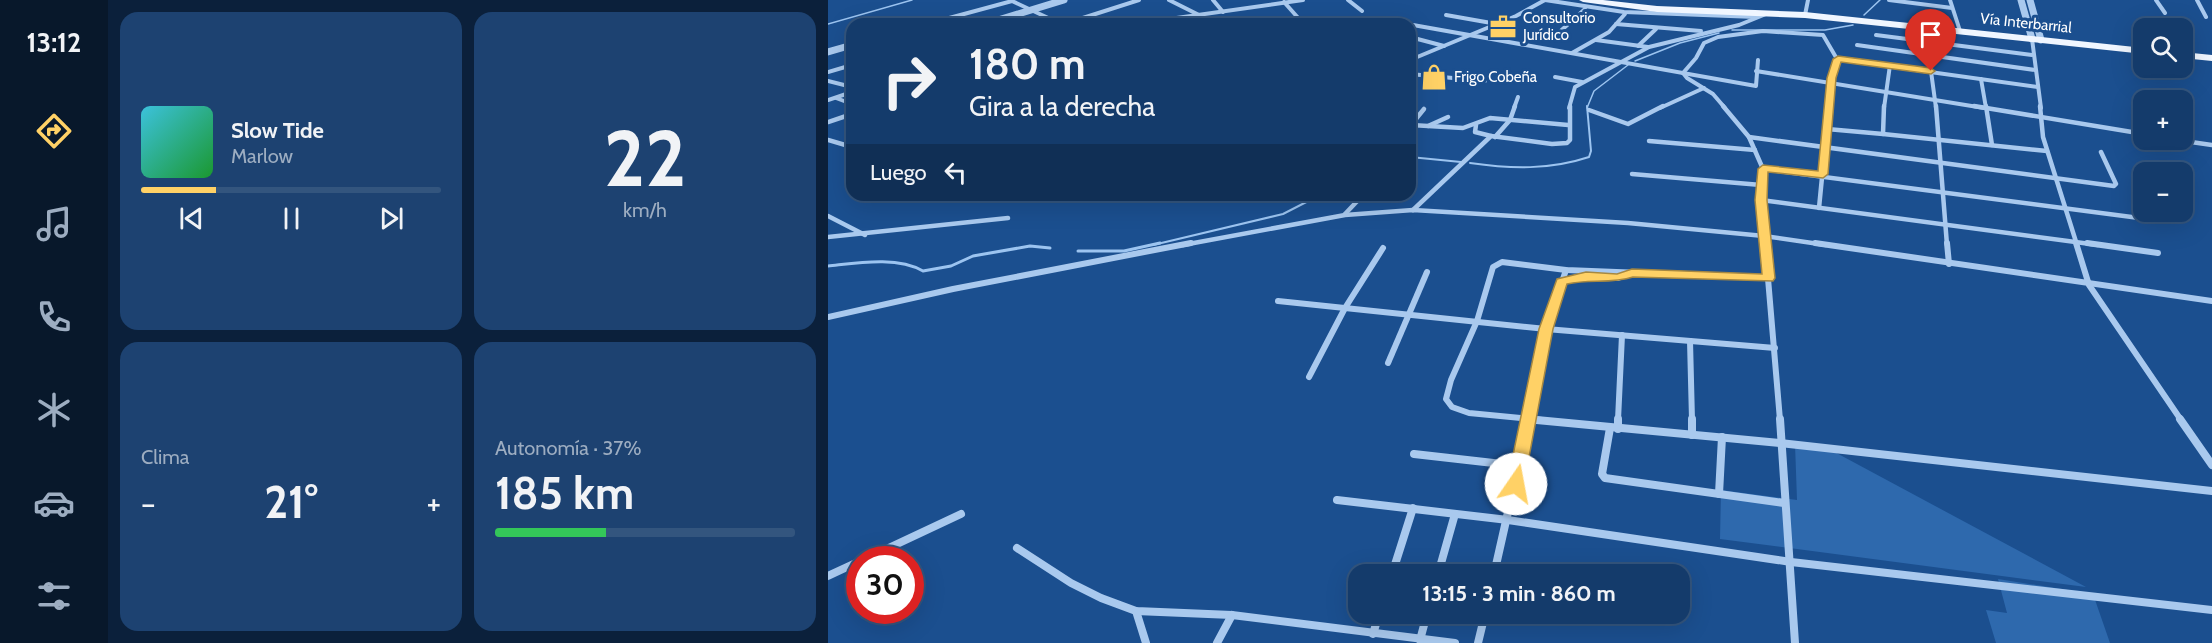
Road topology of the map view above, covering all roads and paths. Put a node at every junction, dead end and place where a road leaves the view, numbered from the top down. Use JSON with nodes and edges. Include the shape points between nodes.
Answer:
{"nodes":[{"id":1,"x":1064,"y":0,"type":"edge"},
{"id":2,"x":1139,"y":0,"type":"edge"},
{"id":3,"x":1169,"y":0,"type":"edge"},
{"id":4,"x":1213,"y":0,"type":"edge"},
{"id":5,"x":1303,"y":0,"type":"edge"},
{"id":6,"x":1348,"y":0,"type":"edge"},
{"id":7,"x":1545,"y":0,"type":"edge"},
{"id":8,"x":1808,"y":0,"type":"edge"},
{"id":9,"x":1889,"y":0,"type":"edge"},
{"id":10,"x":1950,"y":0,"type":"edge"},
{"id":11,"x":2021,"y":0,"type":"edge"},
{"id":12,"x":2030,"y":0,"type":"edge"},
{"id":13,"x":2156,"y":0,"type":"edge"},
{"id":14,"x":2188,"y":0,"type":"edge"},
{"id":15,"x":2197,"y":0,"type":"edge"},
{"id":16,"x":1283,"y":2,"type":"edge"},
{"id":17,"x":1584,"y":5,"type":"edge"},
{"id":18,"x":1953,"y":8,"type":"junction"},
{"id":19,"x":1031,"y":10,"type":"junction"},
{"id":20,"x":1362,"y":11,"type":"dead end"},
{"id":21,"x":1223,"y":12,"type":"junction"},
{"id":22,"x":2165,"y":13,"type":"dead end"},
{"id":23,"x":1625,"y":14,"type":"junction"},
{"id":24,"x":1200,"y":15,"type":"junction"},
{"id":25,"x":1446,"y":15,"type":"dead end"},
{"id":26,"x":1763,"y":15,"type":"junction"},
{"id":27,"x":1804,"y":15,"type":"junction"},
{"id":28,"x":2206,"y":17,"type":"dead end"},
{"id":29,"x":950,"y":18,"type":"edge"},
{"id":30,"x":1005,"y":18,"type":"edge"},
{"id":31,"x":1049,"y":18,"type":"edge"},
{"id":32,"x":1082,"y":18,"type":"edge"},
{"id":33,"x":1178,"y":18,"type":"edge"},
{"id":34,"x":1298,"y":18,"type":"edge"},
{"id":35,"x":1498,"y":24,"type":"junction"},
{"id":36,"x":1616,"y":24,"type":"junction"},
{"id":37,"x":1416,"y":26,"type":"edge"},
{"id":38,"x":1731,"y":26,"type":"junction"},
{"id":39,"x":1925,"y":27,"type":"junction"},
{"id":40,"x":1656,"y":28,"type":"junction"},
{"id":41,"x":1960,"y":31,"type":"junction"},
{"id":42,"x":1704,"y":32,"type":"junction"},
{"id":43,"x":1876,"y":35,"type":"dead end"},
{"id":44,"x":1468,"y":36,"type":"junction"},
{"id":45,"x":1556,"y":36,"type":"dead end"},
{"id":46,"x":1721,"y":36,"type":"junction"},
{"id":47,"x":1416,"y":39,"type":"edge"},
{"id":48,"x":2037,"y":39,"type":"junction"},
{"id":49,"x":1596,"y":40,"type":"junction"},
{"id":50,"x":1926,"y":41,"type":"junction"},
{"id":51,"x":1857,"y":45,"type":"dead end"},
{"id":52,"x":1445,"y":46,"type":"junction"},
{"id":53,"x":1638,"y":46,"type":"junction"},
{"id":54,"x":846,"y":47,"type":"edge"},
{"id":55,"x":1649,"y":47,"type":"junction"},
{"id":56,"x":2133,"y":50,"type":"edge"},
{"id":57,"x":828,"y":52,"type":"edge"},
{"id":58,"x":1572,"y":54,"type":"junction"},
{"id":59,"x":1927,"y":55,"type":"junction"},
{"id":60,"x":2032,"y":55,"type":"junction"},
{"id":61,"x":2193,"y":56,"type":"edge"},
{"id":62,"x":1416,"y":58,"type":"edge"},
{"id":63,"x":2212,"y":58,"type":"edge"},
{"id":64,"x":1838,"y":59,"type":"junction"},
{"id":65,"x":1758,"y":60,"type":"dead end"},
{"id":66,"x":1619,"y":62,"type":"junction"},
{"id":67,"x":1890,"y":65,"type":"junction"},
{"id":68,"x":846,"y":66,"type":"edge"},
{"id":69,"x":2035,"y":70,"type":"junction"},
{"id":70,"x":1931,"y":71,"type":"junction"},
{"id":71,"x":828,"y":72,"type":"edge"},
{"id":72,"x":1756,"y":72,"type":"junction"},
{"id":73,"x":1683,"y":73,"type":"junction"},
{"id":74,"x":1416,"y":75,"type":"edge"},
{"id":75,"x":1555,"y":77,"type":"dead end"},
{"id":76,"x":1981,"y":79,"type":"junction"},
{"id":77,"x":828,"y":81,"type":"edge"},
{"id":78,"x":1485,"y":81,"type":"dead end"},
{"id":79,"x":1582,"y":82,"type":"junction"},
{"id":80,"x":1832,"y":83,"type":"junction"},
{"id":81,"x":846,"y":86,"type":"edge"},
{"id":82,"x":2038,"y":87,"type":"junction"},
{"id":83,"x":1704,"y":88,"type":"junction"},
{"id":84,"x":1885,"y":92,"type":"junction"},
{"id":85,"x":846,"y":94,"type":"edge"},
{"id":86,"x":1518,"y":97,"type":"dead end"},
{"id":87,"x":836,"y":98,"type":"junction"},
{"id":88,"x":828,"y":100,"type":"edge"},
{"id":89,"x":1935,"y":100,"type":"junction"},
{"id":90,"x":846,"y":102,"type":"edge"},
{"id":91,"x":1986,"y":108,"type":"junction"},
{"id":92,"x":1424,"y":109,"type":"dead end"},
{"id":93,"x":1589,"y":110,"type":"dead end"},
{"id":94,"x":846,"y":116,"type":"edge"},
{"id":95,"x":1448,"y":117,"type":"dead end"},
{"id":96,"x":2043,"y":117,"type":"junction"},
{"id":97,"x":1416,"y":119,"type":"edge"},
{"id":98,"x":1510,"y":120,"type":"junction"},
{"id":99,"x":828,"y":122,"type":"edge"},
{"id":100,"x":1416,"y":125,"type":"edge"},
{"id":101,"x":1476,"y":125,"type":"junction"},
{"id":102,"x":1568,"y":125,"type":"junction"},
{"id":103,"x":1428,"y":126,"type":"junction"},
{"id":104,"x":1827,"y":129,"type":"junction"},
{"id":105,"x":2133,"y":132,"type":"edge"},
{"id":106,"x":1883,"y":134,"type":"junction"},
{"id":107,"x":1493,"y":136,"type":"junction"},
{"id":108,"x":1749,"y":137,"type":"junction"},
{"id":109,"x":1938,"y":139,"type":"junction"},
{"id":110,"x":828,"y":140,"type":"edge"},
{"id":111,"x":1649,"y":141,"type":"dead end"},
{"id":112,"x":2193,"y":142,"type":"edge"},
{"id":113,"x":846,"y":145,"type":"edge"},
{"id":114,"x":1992,"y":145,"type":"junction"},
{"id":115,"x":2212,"y":145,"type":"edge"},
{"id":116,"x":1825,"y":148,"type":"junction"},
{"id":117,"x":1755,"y":150,"type":"junction"},
{"id":118,"x":2047,"y":151,"type":"junction"},
{"id":119,"x":2101,"y":152,"type":"dead end"},
{"id":120,"x":1940,"y":163,"type":"junction"},
{"id":121,"x":1763,"y":169,"type":"junction"},
{"id":122,"x":1632,"y":174,"type":"dead end"},
{"id":123,"x":1823,"y":174,"type":"junction"},
{"id":124,"x":2055,"y":178,"type":"junction"},
{"id":125,"x":1761,"y":186,"type":"junction"},
{"id":126,"x":1943,"y":191,"type":"junction"},
{"id":127,"x":1761,"y":200,"type":"junction"},
{"id":128,"x":1357,"y":201,"type":"edge"},
{"id":129,"x":1819,"y":208,"type":"junction"},
{"id":130,"x":2065,"y":208,"type":"junction"},
{"id":131,"x":1413,"y":210,"type":"junction"},
{"id":132,"x":1345,"y":215,"type":"junction"},
{"id":133,"x":828,"y":216,"type":"edge"},
{"id":134,"x":2133,"y":217,"type":"edge"},
{"id":135,"x":1008,"y":218,"type":"dead end"},
{"id":136,"x":1946,"y":225,"type":"junction"},
{"id":137,"x":865,"y":235,"type":"junction"},
{"id":138,"x":1764,"y":236,"type":"junction"},
{"id":139,"x":828,"y":237,"type":"edge"},
{"id":140,"x":2075,"y":242,"type":"junction"},
{"id":141,"x":1383,"y":248,"type":"dead end"},
{"id":142,"x":2158,"y":252,"type":"dead end"},
{"id":143,"x":1949,"y":264,"type":"junction"},
{"id":144,"x":1566,"y":270,"type":"junction"},
{"id":145,"x":1426,"y":272,"type":"dead end"},
{"id":146,"x":1632,"y":273,"type":"junction"},
{"id":147,"x":1768,"y":278,"type":"junction"},
{"id":148,"x":1561,"y":281,"type":"junction"},
{"id":149,"x":2089,"y":285,"type":"junction"},
{"id":150,"x":1278,"y":300,"type":"dead end"},
{"id":151,"x":2212,"y":302,"type":"edge"},
{"id":152,"x":1345,"y":308,"type":"junction"},
{"id":153,"x":1409,"y":314,"type":"junction"},
{"id":154,"x":828,"y":317,"type":"edge"},
{"id":155,"x":1477,"y":321,"type":"junction"},
{"id":156,"x":1546,"y":329,"type":"junction"},
{"id":157,"x":1622,"y":335,"type":"junction"},
{"id":158,"x":1690,"y":341,"type":"junction"},
{"id":159,"x":1775,"y":348,"type":"junction"},
{"id":160,"x":1388,"y":363,"type":"dead end"},
{"id":161,"x":1309,"y":377,"type":"dead end"},
{"id":162,"x":1529,"y":419,"type":"junction"},
{"id":163,"x":1614,"y":428,"type":"junction"},
{"id":164,"x":1692,"y":435,"type":"junction"},
{"id":165,"x":1722,"y":437,"type":"junction"},
{"id":166,"x":1780,"y":443,"type":"junction"},
{"id":167,"x":2202,"y":450,"type":"junction"},
{"id":168,"x":2212,"y":451,"type":"edge"},
{"id":169,"x":1414,"y":454,"type":"dead end"},
{"id":170,"x":2212,"y":465,"type":"edge"},
{"id":171,"x":1520,"y":466,"type":"junction"},
{"id":172,"x":2212,"y":491,"type":"edge"},
{"id":173,"x":1719,"y":494,"type":"junction"},
{"id":174,"x":1337,"y":500,"type":"dead end"},
{"id":175,"x":1784,"y":503,"type":"junction"},
{"id":176,"x":1413,"y":508,"type":"junction"},
{"id":177,"x":961,"y":514,"type":"dead end"},
{"id":178,"x":1455,"y":514,"type":"junction"},
{"id":179,"x":1508,"y":520,"type":"junction"},
{"id":180,"x":891,"y":546,"type":"edge"},
{"id":181,"x":1017,"y":548,"type":"dead end"},
{"id":182,"x":1791,"y":562,"type":"junction"},
{"id":183,"x":1395,"y":564,"type":"edge"},
{"id":184,"x":1441,"y":564,"type":"edge"},
{"id":185,"x":1497,"y":564,"type":"edge"},
{"id":186,"x":846,"y":567,"type":"edge"},
{"id":187,"x":828,"y":576,"type":"edge"},
{"id":188,"x":2212,"y":610,"type":"edge"},
{"id":189,"x":1136,"y":611,"type":"junction"},
{"id":190,"x":1232,"y":615,"type":"junction"},
{"id":191,"x":1376,"y":624,"type":"edge"},
{"id":192,"x":1424,"y":624,"type":"edge"},
{"id":193,"x":1483,"y":624,"type":"edge"},
{"id":194,"x":1372,"y":634,"type":"junction"},
{"id":195,"x":1420,"y":640,"type":"junction"},
{"id":196,"x":1146,"y":643,"type":"edge"},
{"id":197,"x":1217,"y":643,"type":"edge"},
{"id":198,"x":1455,"y":643,"type":"edge"},
{"id":199,"x":1478,"y":643,"type":"edge"},
{"id":200,"x":1795,"y":643,"type":"edge"}],
"edges":[{"from":1,"to":19,"type":"street"},
{"from":2,"to":32,"type":"street"},
{"from":3,"to":24,"type":"street"},
{"from":4,"to":21,"type":"street"},
{"from":5,"to":16,"type":"street"},
{"from":6,"to":20,"type":"street"},
{"from":7,"to":17,"type":"street"},
{"from":7,"to":35,"type":"street"},
{"from":8,"to":27,"type":"street"},
{"from":9,"to":18,"type":"street"},
{"from":10,"to":18,"type":"street"},
{"from":11,"to":48,"type":"street"},
{"from":12,"to":48,"type":"street"},
{"from":13,"to":22,"type":"street"},
{"from":14,"to":15,"type":"street"},
{"from":15,"to":28,"type":"street"},
{"from":16,"to":21,"type":"street"},
{"from":16,"to":34,"type":"street"},
{"from":17,"to":23,"type":"street"},
{"from":17,"to":26,"type":"main road","name":"Vía Interbarrial"},
{"from":17,"to":45,"type":"street"},
{"from":18,"to":41,"type":"street"},
{"from":19,"to":29,"type":"street","via":[[1012,2]]},
{"from":19,"to":30,"type":"street"},
{"from":19,"to":31,"type":"street"},
{"from":21,"to":24,"type":"street"},
{"from":23,"to":26,"type":"street"},
{"from":23,"to":36,"type":"street"},
{"from":24,"to":33,"type":"street"},
{"from":25,"to":35,"type":"street"},
{"from":26,"to":27,"type":"main road","name":"Vía Interbarrial"},
{"from":26,"to":38,"type":"street"},
{"from":27,"to":39,"type":"main road","name":"Vía Interbarrial"},
{"from":35,"to":44,"type":"street"},
{"from":36,"to":40,"type":"street"},
{"from":36,"to":49,"type":"street"},
{"from":37,"to":44,"type":"street"},
{"from":38,"to":42,"type":"street"},
{"from":38,"to":46,"type":"street"},
{"from":39,"to":41,"type":"main road","name":"Vía Interbarrial"},
{"from":39,"to":50,"type":"street"},
{"from":40,"to":42,"type":"street"},
{"from":40,"to":53,"type":"street"},
{"from":41,"to":48,"type":"main road","name":"Vía Interbarrial"},
{"from":42,"to":55,"type":"street"},
{"from":43,"to":50,"type":"street"},
{"from":44,"to":52,"type":"street"},
{"from":44,"to":58,"type":"street"},
{"from":46,"to":64,"type":"street","via":[[1750,32],[1823,35]]},
{"from":46,"to":73,"type":"street","via":[[1704,43]]},
{"from":47,"to":52,"type":"street"},
{"from":48,"to":56,"type":"main road","name":"Vía Interbarrial"},
{"from":48,"to":60,"type":"street"},
{"from":49,"to":53,"type":"street"},
{"from":49,"to":58,"type":"street"},
{"from":50,"to":59,"type":"street"},
{"from":50,"to":60,"type":"street"},
{"from":51,"to":59,"type":"street"},
{"from":52,"to":62,"type":"street"},
{"from":53,"to":55,"type":"street"},
{"from":54,"to":57,"type":"street"},
{"from":55,"to":66,"type":"street"},
{"from":58,"to":66,"type":"street"},
{"from":59,"to":69,"type":"street"},
{"from":59,"to":70,"type":"street"},
{"from":60,"to":69,"type":"street"},
{"from":61,"to":63,"type":"main road"},
{"from":64,"to":67,"type":"street"},
{"from":64,"to":80,"type":"street"},
{"from":65,"to":72,"type":"street"},
{"from":66,"to":73,"type":"street"},
{"from":66,"to":79,"type":"street"},
{"from":67,"to":70,"type":"street"},
{"from":67,"to":84,"type":"street"},
{"from":68,"to":71,"type":"street"},
{"from":69,"to":82,"type":"street"},
{"from":70,"to":76,"type":"street"},
{"from":70,"to":89,"type":"street"},
{"from":72,"to":73,"type":"street","via":[[1755,86]]},
{"from":72,"to":80,"type":"street"},
{"from":73,"to":83,"type":"street"},
{"from":74,"to":78,"type":"street"},
{"from":75,"to":79,"type":"street"},
{"from":76,"to":82,"type":"street"},
{"from":76,"to":91,"type":"street"},
{"from":77,"to":81,"type":"street"},
{"from":79,"to":102,"type":"street","via":[[1572,93]]},
{"from":80,"to":84,"type":"street"},
{"from":80,"to":104,"type":"street"},
{"from":82,"to":96,"type":"street"},
{"from":83,"to":93,"type":"street","via":[[1628,124]]},
{"from":83,"to":108,"type":"street"},
{"from":84,"to":89,"type":"street"},
{"from":84,"to":106,"type":"street"},
{"from":85,"to":87,"type":"street"},
{"from":86,"to":98,"type":"street"},
{"from":87,"to":88,"type":"street"},
{"from":87,"to":90,"type":"street"},
{"from":89,"to":91,"type":"street"},
{"from":89,"to":109,"type":"street"},
{"from":91,"to":96,"type":"street"},
{"from":91,"to":114,"type":"street"},
{"from":92,"to":97,"type":"street"},
{"from":94,"to":99,"type":"street"},
{"from":95,"to":103,"type":"street"},
{"from":96,"to":105,"type":"street"},
{"from":96,"to":118,"type":"street"},
{"from":98,"to":101,"type":"street","via":[[1490,118]]},
{"from":98,"to":102,"type":"street"},
{"from":98,"to":107,"type":"street"},
{"from":100,"to":103,"type":"street"},
{"from":101,"to":103,"type":"street"},
{"from":101,"to":107,"type":"street","via":[[1475,132]]},
{"from":102,"to":107,"type":"street","via":[[1570,140],[1560,145]]},
{"from":104,"to":106,"type":"street"},
{"from":104,"to":116,"type":"street"},
{"from":106,"to":109,"type":"street"},
{"from":107,"to":131,"type":"street"},
{"from":108,"to":116,"type":"street"},
{"from":108,"to":117,"type":"street"},
{"from":109,"to":114,"type":"street"},
{"from":109,"to":120,"type":"street"},
{"from":110,"to":113,"type":"street"},
{"from":111,"to":117,"type":"street"},
{"from":112,"to":115,"type":"street"},
{"from":114,"to":118,"type":"street"},
{"from":116,"to":120,"type":"street"},
{"from":116,"to":123,"type":"street"},
{"from":117,"to":121,"type":"street"},
{"from":118,"to":124,"type":"street"},
{"from":119,"to":124,"type":"street","via":[[2115,185]]},
{"from":120,"to":124,"type":"street"},
{"from":120,"to":126,"type":"street"},
{"from":121,"to":123,"type":"street"},
{"from":121,"to":125,"type":"street"},
{"from":122,"to":125,"type":"street"},
{"from":123,"to":126,"type":"street"},
{"from":123,"to":129,"type":"street"},
{"from":124,"to":130,"type":"street"},
{"from":125,"to":127,"type":"street"},
{"from":126,"to":130,"type":"street"},
{"from":126,"to":136,"type":"street"},
{"from":127,"to":129,"type":"street"},
{"from":127,"to":138,"type":"street"},
{"from":128,"to":132,"type":"street"},
{"from":129,"to":136,"type":"street"},
{"from":130,"to":134,"type":"street"},
{"from":130,"to":140,"type":"street"},
{"from":131,"to":132,"type":"street"},
{"from":131,"to":138,"type":"street"},
{"from":132,"to":154,"type":"street","via":[[1126,255]]},
{"from":133,"to":137,"type":"street"},
{"from":135,"to":137,"type":"street"},
{"from":136,"to":140,"type":"street"},
{"from":136,"to":143,"type":"street"},
{"from":137,"to":139,"type":"street"},
{"from":138,"to":143,"type":"street"},
{"from":138,"to":147,"type":"street"},
{"from":140,"to":142,"type":"street"},
{"from":140,"to":149,"type":"street"},
{"from":141,"to":152,"type":"street"},
{"from":143,"to":149,"type":"street"},
{"from":144,"to":146,"type":"street"},
{"from":144,"to":148,"type":"street"},
{"from":144,"to":155,"type":"street","via":[[1502,261],[1496,264]]},
{"from":145,"to":153,"type":"street"},
{"from":146,"to":147,"type":"street"},
{"from":146,"to":148,"type":"street","via":[[1618,278],[1586,276]]},
{"from":147,"to":159,"type":"street"},
{"from":148,"to":156,"type":"street"},
{"from":149,"to":151,"type":"street"},
{"from":149,"to":167,"type":"street"},
{"from":150,"to":152,"type":"street"},
{"from":152,"to":153,"type":"street"},
{"from":152,"to":161,"type":"street"},
{"from":153,"to":155,"type":"street"},
{"from":153,"to":160,"type":"street"},
{"from":155,"to":156,"type":"street"},
{"from":155,"to":162,"type":"street","via":[[1446,399],[1452,407],[1468,413]]},
{"from":156,"to":157,"type":"street"},
{"from":156,"to":162,"type":"street"},
{"from":157,"to":158,"type":"street"},
{"from":157,"to":163,"type":"street"},
{"from":158,"to":159,"type":"street"},
{"from":158,"to":164,"type":"street"},
{"from":159,"to":166,"type":"street"},
{"from":162,"to":163,"type":"street"},
{"from":162,"to":171,"type":"street"},
{"from":163,"to":164,"type":"street"},
{"from":163,"to":173,"type":"street","via":[[1602,474],[1605,478]]},
{"from":164,"to":165,"type":"street"},
{"from":165,"to":166,"type":"street"},
{"from":165,"to":173,"type":"street"},
{"from":166,"to":172,"type":"street"},
{"from":166,"to":175,"type":"street"},
{"from":167,"to":168,"type":"street"},
{"from":167,"to":170,"type":"street"},
{"from":169,"to":171,"type":"street"},
{"from":171,"to":179,"type":"street"},
{"from":173,"to":175,"type":"street"},
{"from":174,"to":176,"type":"street"},
{"from":175,"to":182,"type":"street"},
{"from":176,"to":178,"type":"street"},
{"from":176,"to":183,"type":"street"},
{"from":177,"to":180,"type":"street"},
{"from":178,"to":179,"type":"street"},
{"from":178,"to":184,"type":"street"},
{"from":179,"to":182,"type":"street"},
{"from":179,"to":185,"type":"street"},
{"from":181,"to":189,"type":"street","via":[[1071,583]]},
{"from":182,"to":188,"type":"street"},
{"from":182,"to":200,"type":"street"},
{"from":186,"to":187,"type":"street"},
{"from":189,"to":190,"type":"street"},
{"from":189,"to":196,"type":"street"},
{"from":190,"to":194,"type":"street"},
{"from":190,"to":197,"type":"street"},
{"from":191,"to":194,"type":"street"},
{"from":192,"to":195,"type":"street"},
{"from":193,"to":199,"type":"street"},
{"from":194,"to":195,"type":"street"},
{"from":195,"to":198,"type":"street"}]}
